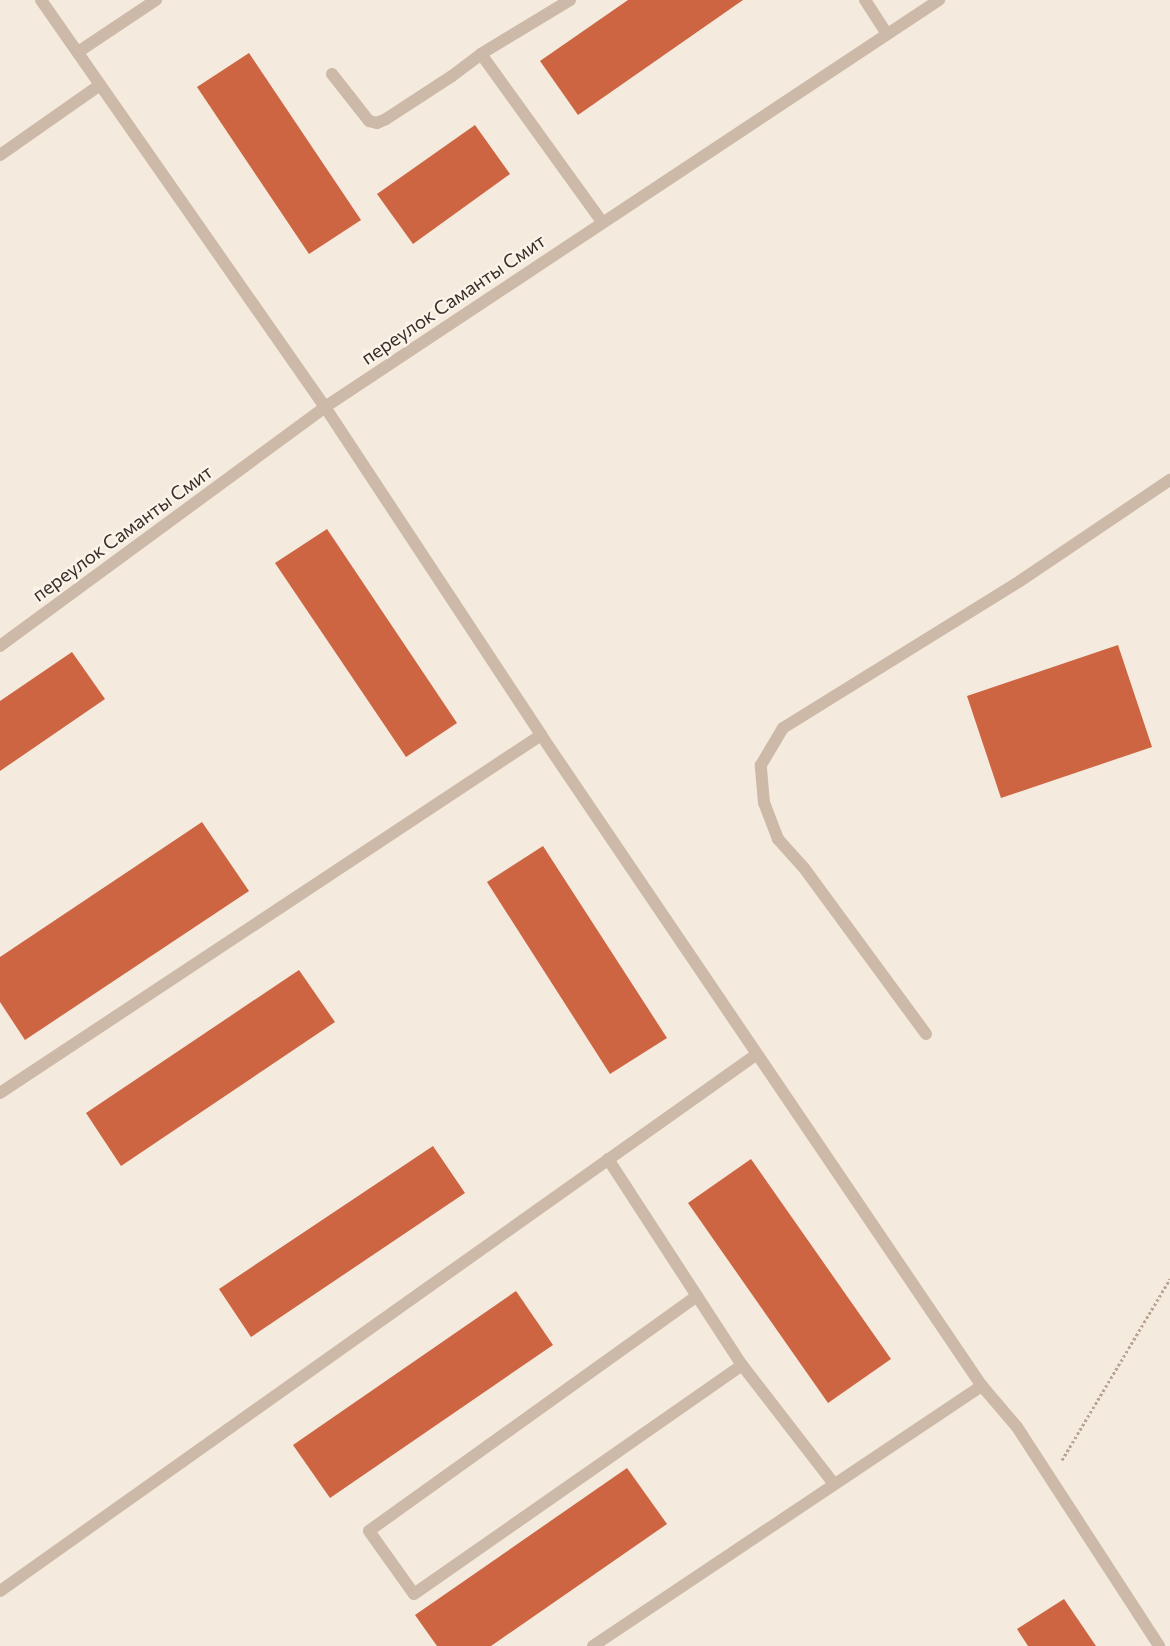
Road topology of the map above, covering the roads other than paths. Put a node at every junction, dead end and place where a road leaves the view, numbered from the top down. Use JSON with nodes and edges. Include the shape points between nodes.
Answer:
{"nodes":[{"id":1,"x":41,"y":0,"type":"edge"},
{"id":2,"x":156,"y":0,"type":"edge"},
{"id":3,"x":570,"y":0,"type":"edge"},
{"id":4,"x":865,"y":0,"type":"edge"},
{"id":5,"x":938,"y":0,"type":"edge"},
{"id":6,"x":887,"y":34,"type":"junction"},
{"id":7,"x":78,"y":52,"type":"junction"},
{"id":8,"x":481,"y":54,"type":"junction"},
{"id":9,"x":332,"y":74,"type":"dead end"},
{"id":10,"x":100,"y":85,"type":"junction"},
{"id":11,"x":0,"y":155,"type":"edge"},
{"id":12,"x":603,"y":223,"type":"junction"},
{"id":13,"x":325,"y":407,"type":"junction"},
{"id":14,"x":1170,"y":480,"type":"edge"},
{"id":15,"x":0,"y":646,"type":"edge"},
{"id":16,"x":541,"y":735,"type":"junction"},
{"id":17,"x":926,"y":1034,"type":"dead end"},
{"id":18,"x":757,"y":1054,"type":"junction"},
{"id":19,"x":0,"y":1093,"type":"edge"},
{"id":20,"x":608,"y":1160,"type":"junction"},
{"id":21,"x":697,"y":1296,"type":"junction"},
{"id":22,"x":742,"y":1366,"type":"junction"},
{"id":23,"x":982,"y":1386,"type":"junction"},
{"id":24,"x":834,"y":1484,"type":"junction"},
{"id":25,"x":0,"y":1592,"type":"edge"},
{"id":26,"x":593,"y":1646,"type":"edge"},
{"id":27,"x":1158,"y":1646,"type":"edge"}],
"edges":[{"from":1,"to":7,"type":"street"},
{"from":2,"to":7,"type":"street"},
{"from":3,"to":8,"type":"street"},
{"from":4,"to":6,"type":"street"},
{"from":5,"to":6,"type":"street","name":"переулок Саманты Смит"},
{"from":6,"to":12,"type":"street","name":"переулок Саманты Смит"},
{"from":7,"to":10,"type":"street"},
{"from":8,"to":9,"type":"street","via":[[444,82],[377,123],[369,121]]},
{"from":8,"to":12,"type":"street"},
{"from":10,"to":11,"type":"street"},
{"from":10,"to":13,"type":"street"},
{"from":12,"to":13,"type":"street","name":"переулок Саманты Смит"},
{"from":13,"to":15,"type":"street","name":"переулок Саманты Смит"},
{"from":13,"to":16,"type":"street"},
{"from":14,"to":17,"type":"street","via":[[1004,592],[783,728],[761,765],[764,803],[778,839],[804,868]]},
{"from":16,"to":18,"type":"street"},
{"from":16,"to":19,"type":"street"},
{"from":18,"to":20,"type":"street"},
{"from":18,"to":23,"type":"street"},
{"from":20,"to":21,"type":"street"},
{"from":20,"to":25,"type":"street"},
{"from":21,"to":22,"type":"street"},
{"from":21,"to":22,"type":"street","via":[[369,1531],[414,1594]]},
{"from":22,"to":24,"type":"street"},
{"from":23,"to":24,"type":"street"},
{"from":23,"to":27,"type":"street","via":[[1017,1427]]},
{"from":24,"to":26,"type":"street"}]}
